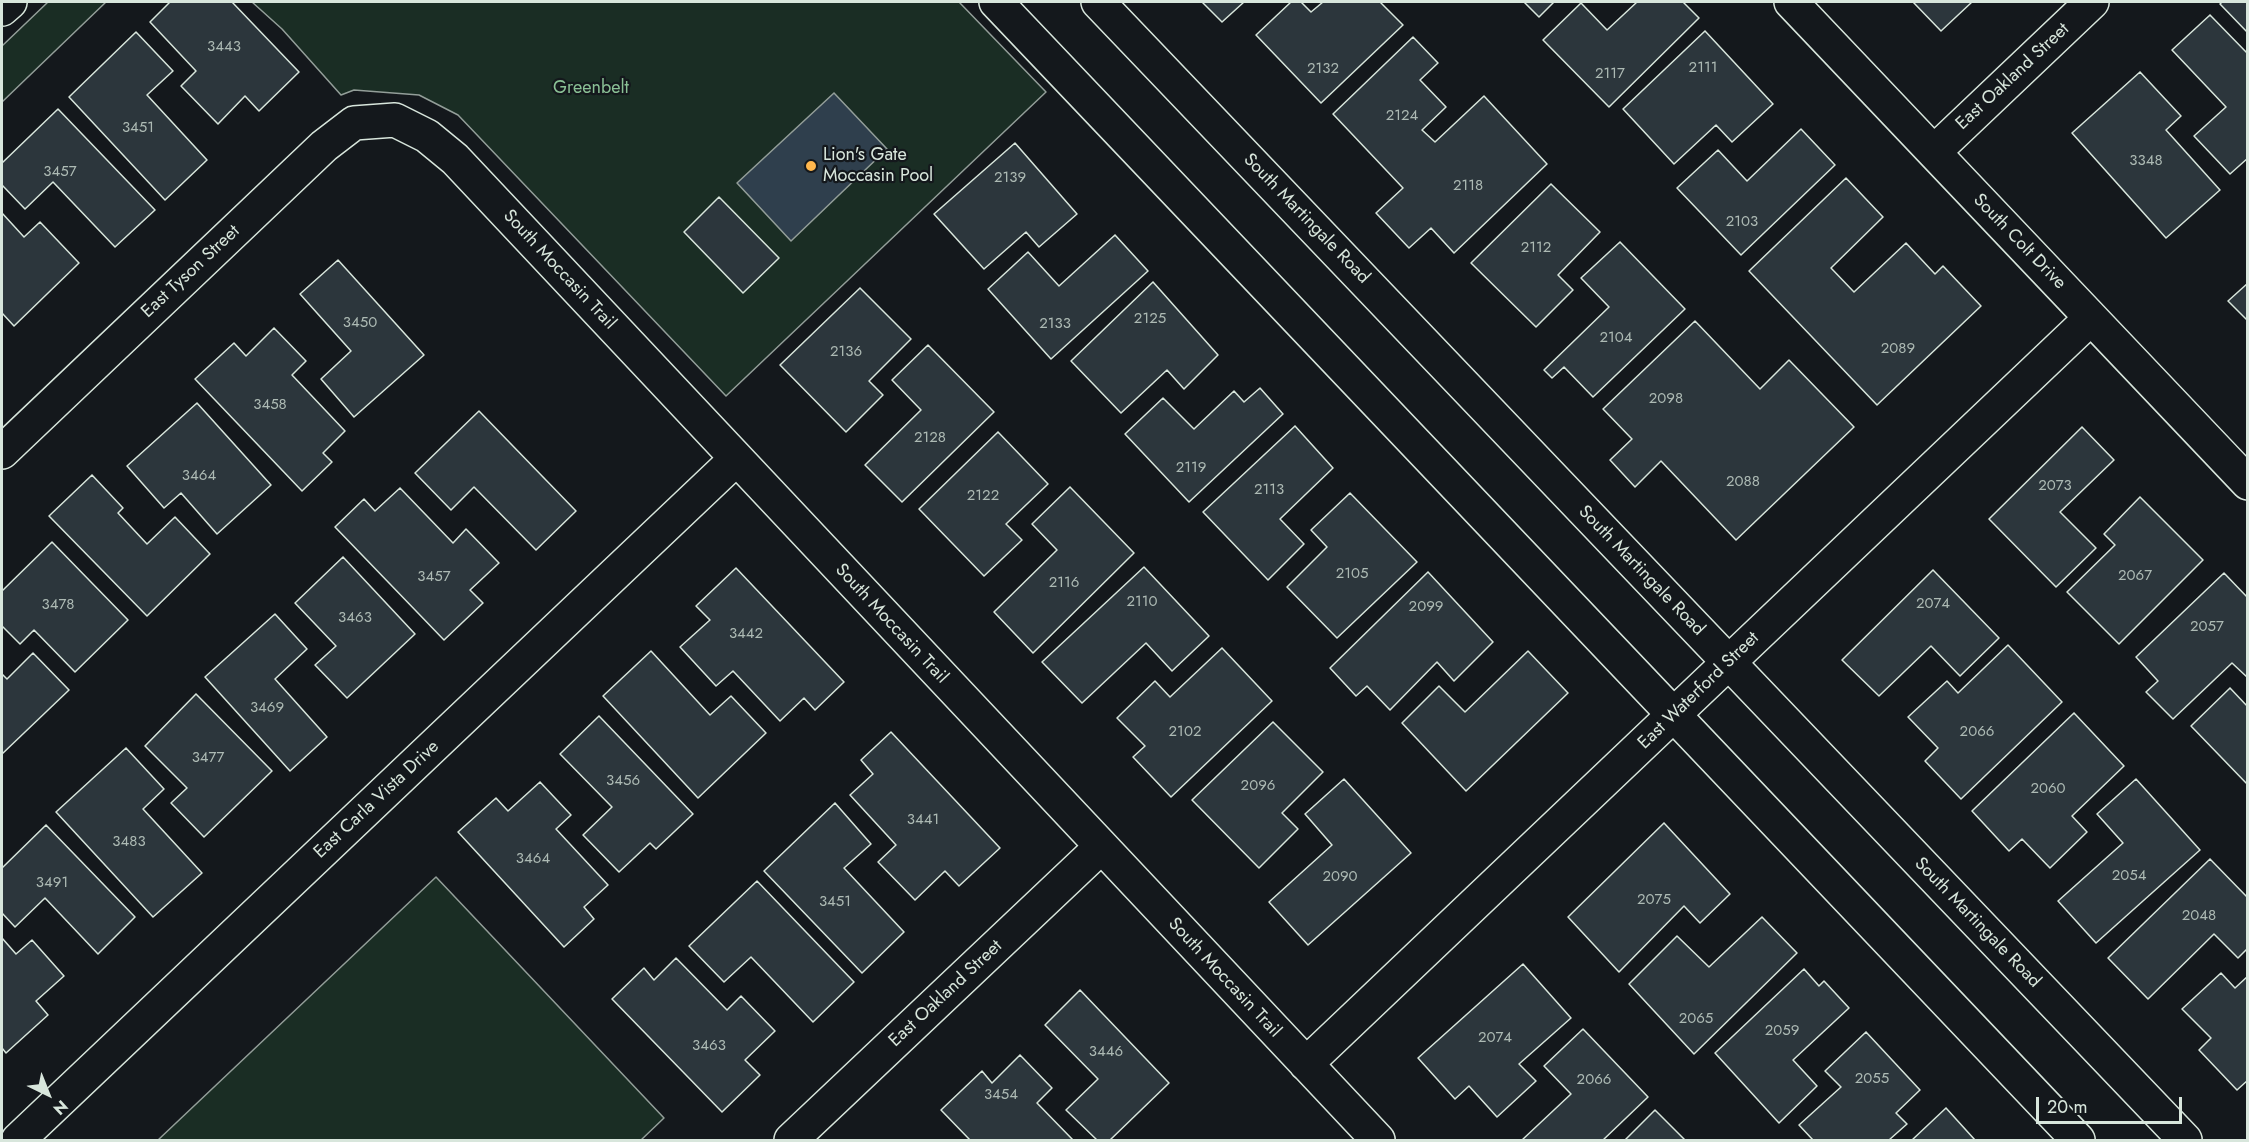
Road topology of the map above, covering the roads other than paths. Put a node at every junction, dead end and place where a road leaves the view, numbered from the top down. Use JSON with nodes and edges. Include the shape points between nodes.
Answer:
{"nodes":[{"id":1,"x":10,"y":2,"type":"edge"},
{"id":2,"x":996,"y":2,"type":"edge"},
{"id":3,"x":1098,"y":2,"type":"edge"},
{"id":4,"x":1791,"y":2,"type":"edge"},
{"id":5,"x":2092,"y":2,"type":"edge"},
{"id":6,"x":2,"y":9,"type":"edge"},
{"id":7,"x":395,"y":120,"type":"joint"},
{"id":8,"x":1934,"y":152,"type":"junction"},
{"id":9,"x":2091,"y":318,"type":"junction"},
{"id":10,"x":2,"y":452,"type":"edge"},
{"id":11,"x":736,"y":459,"type":"junction"},
{"id":12,"x":2247,"y":483,"type":"edge"},
{"id":13,"x":1729,"y":663,"type":"junction"},
{"id":14,"x":1674,"y":715,"type":"junction"},
{"id":15,"x":1101,"y":847,"type":"junction"},
{"id":16,"x":1306,"y":1064,"type":"junction"},
{"id":17,"x":18,"y":1140,"type":"edge"},
{"id":18,"x":791,"y":1140,"type":"edge"},
{"id":19,"x":1378,"y":1140,"type":"edge"},
{"id":20,"x":2078,"y":1140,"type":"edge"},
{"id":21,"x":2185,"y":1140,"type":"edge"}],
"edges":[{"from":1,"to":6,"type":"street"},
{"from":2,"to":14,"type":"street"},
{"from":3,"to":13,"type":"street","name":"South Martingale Road"},
{"from":4,"to":8,"type":"street","name":"South Colt Drive"},
{"from":5,"to":8,"type":"street","name":"East Oakland Street"},
{"from":7,"to":10,"type":"street","name":"East Tyson Street","via":[[354,123],[324,146]]},
{"from":7,"to":11,"type":"street","name":"South Moccasin Trail","via":[[427,136],[455,159]]},
{"from":8,"to":9,"type":"street","name":"South Colt Drive"},
{"from":9,"to":12,"type":"street","name":"South Colt Drive"},
{"from":9,"to":13,"type":"street","name":"East Waterford Street"},
{"from":11,"to":15,"type":"street","name":"South Moccasin Trail"},
{"from":11,"to":17,"type":"street","name":"East Carla Vista Drive"},
{"from":13,"to":14,"type":"street","name":"East Waterford Street"},
{"from":13,"to":21,"type":"street","name":"South Martingale Road"},
{"from":14,"to":16,"type":"street","name":"East Waterford Street"},
{"from":14,"to":20,"type":"street"},
{"from":15,"to":16,"type":"street","name":"South Moccasin Trail"},
{"from":15,"to":18,"type":"street","name":"East Oakland Street"},
{"from":16,"to":19,"type":"street","name":"South Moccasin Trail"}]}
